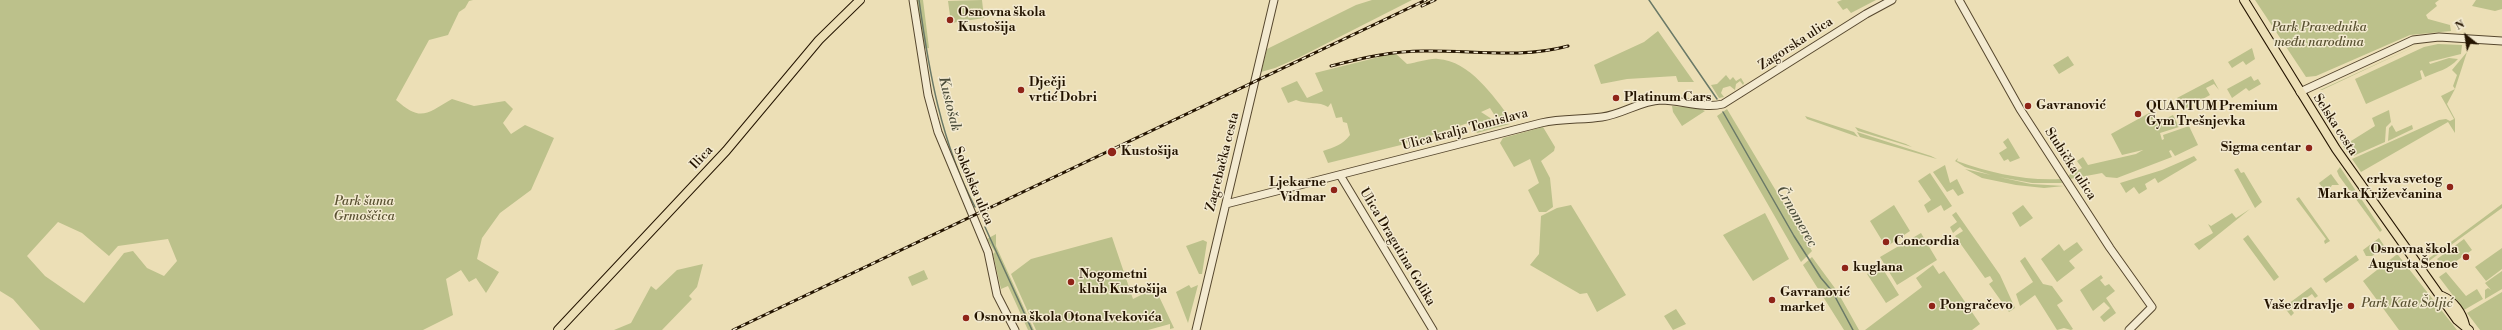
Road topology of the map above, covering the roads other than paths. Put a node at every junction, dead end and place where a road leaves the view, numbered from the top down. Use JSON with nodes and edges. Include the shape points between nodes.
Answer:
{"nodes":[{"id":1,"x":860,"y":0,"type":"edge"},
{"id":2,"x":913,"y":0,"type":"edge"},
{"id":3,"x":1274,"y":0,"type":"edge"},
{"id":4,"x":1892,"y":0,"type":"edge"},
{"id":5,"x":1959,"y":0,"type":"edge"},
{"id":6,"x":2244,"y":0,"type":"edge"},
{"id":7,"x":2502,"y":41,"type":"edge"},
{"id":8,"x":2300,"y":92,"type":"junction"},
{"id":9,"x":1712,"y":106,"type":"joint"},
{"id":10,"x":1340,"y":175,"type":"junction"},
{"id":11,"x":1226,"y":204,"type":"junction"},
{"id":12,"x":2467,"y":328,"type":"edge"},
{"id":13,"x":558,"y":330,"type":"edge"},
{"id":14,"x":1015,"y":330,"type":"edge"},
{"id":15,"x":1196,"y":330,"type":"edge"},
{"id":16,"x":1433,"y":330,"type":"edge"},
{"id":17,"x":2129,"y":330,"type":"edge"}],
"edges":[{"from":1,"to":13,"type":"main road","name":"Ilica","via":[[822,36],[726,151]]},
{"from":2,"to":14,"type":"street","name":"Sokolska ulica","via":[[928,95],[938,132],[988,252],[997,295]]},
{"from":3,"to":11,"type":"street","name":"Zagrebačka cesta"},
{"from":4,"to":9,"type":"street","name":"Zagorska ulica","via":[[1726,103]]},
{"from":5,"to":17,"type":"street","name":"Stubička ulica","via":[[2020,109],[2110,248],[2152,307]]},
{"from":6,"to":8,"type":"main road","name":"Selska cesta"},
{"from":7,"to":8,"type":"street","via":[[2439,37],[2413,40]]},
{"from":8,"to":12,"type":"main road","name":"Selska cesta","via":[[2383,217],[2457,320]]},
{"from":9,"to":10,"type":"street","name":"Ulica kralja Tomislava","via":[[1661,100],[1634,105],[1602,117],[1563,118]]},
{"from":10,"to":11,"type":"street","name":"Ulica kralja Tomislava"},
{"from":10,"to":16,"type":"street","name":"Ulica Dragutina Golika"},
{"from":11,"to":15,"type":"street","name":"Zagrebačka cesta"}]}
